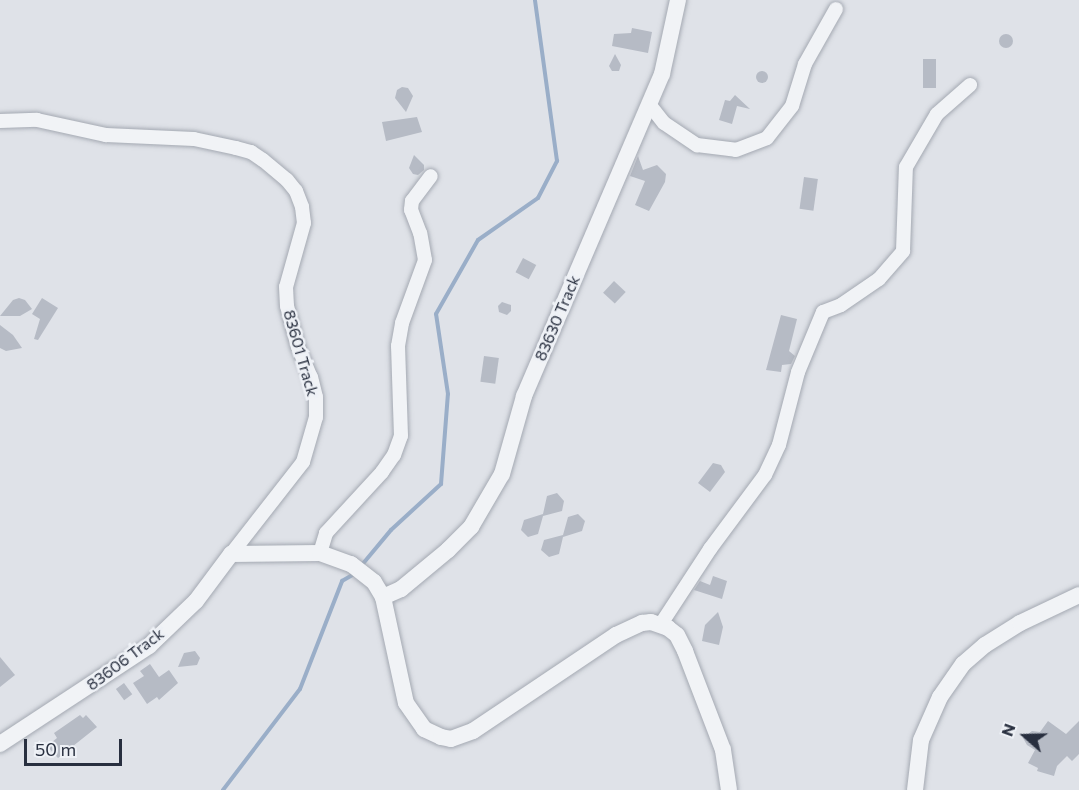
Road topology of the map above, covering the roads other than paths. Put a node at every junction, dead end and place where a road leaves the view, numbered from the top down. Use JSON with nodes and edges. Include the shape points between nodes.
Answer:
{"nodes":[{"id":1,"x":678,"y":0,"type":"edge"},
{"id":2,"x":836,"y":9,"type":"dead end"},
{"id":3,"x":970,"y":85,"type":"dead end"},
{"id":4,"x":649,"y":104,"type":"junction"},
{"id":5,"x":0,"y":121,"type":"edge"},
{"id":6,"x":431,"y":176,"type":"dead end"},
{"id":7,"x":231,"y":554,"type":"junction"},
{"id":8,"x":320,"y":554,"type":"junction"},
{"id":9,"x":1079,"y":595,"type":"edge"},
{"id":10,"x":383,"y":597,"type":"junction"},
{"id":11,"x":661,"y":624,"type":"junction"},
{"id":12,"x":0,"y":744,"type":"edge"},
{"id":13,"x":729,"y":790,"type":"edge"},
{"id":14,"x":915,"y":790,"type":"edge"}],
"edges":[{"from":1,"to":4,"type":"street","name":"83630 Track","via":[[662,74]]},
{"from":2,"to":4,"type":"street","via":[[805,64],[792,105],[767,138],[736,150],[697,145],[664,123]]},
{"from":3,"to":11,"type":"street","via":[[937,114],[906,167],[903,251],[879,279],[841,305],[823,312],[798,372],[779,445],[765,475]]},
{"from":4,"to":10,"type":"street","name":"83630 Track","via":[[532,376],[502,474],[486,505],[448,550],[401,589]]},
{"from":5,"to":7,"type":"street","name":"83601 Track","via":[[37,120],[106,135],[195,139],[236,148],[263,160],[296,191],[304,223],[286,287],[286,306],[297,347],[311,377],[316,417],[303,462]]},
{"from":6,"to":8,"type":"street","via":[[412,201],[425,260],[402,323],[398,346],[401,436],[382,472],[326,533]]},
{"from":7,"to":8,"type":"street"},
{"from":7,"to":12,"type":"street","name":"83606 Track","via":[[196,601],[148,646]]},
{"from":8,"to":10,"type":"street","via":[[341,558],[360,569]]},
{"from":9,"to":14,"type":"street","via":[[1020,623],[963,664],[940,698],[921,740]]},
{"from":10,"to":11,"type":"street","via":[[406,703],[424,729],[451,739],[487,723],[616,635],[642,623]]},
{"from":11,"to":13,"type":"street","via":[[677,635],[685,651],[723,750]]}]}
